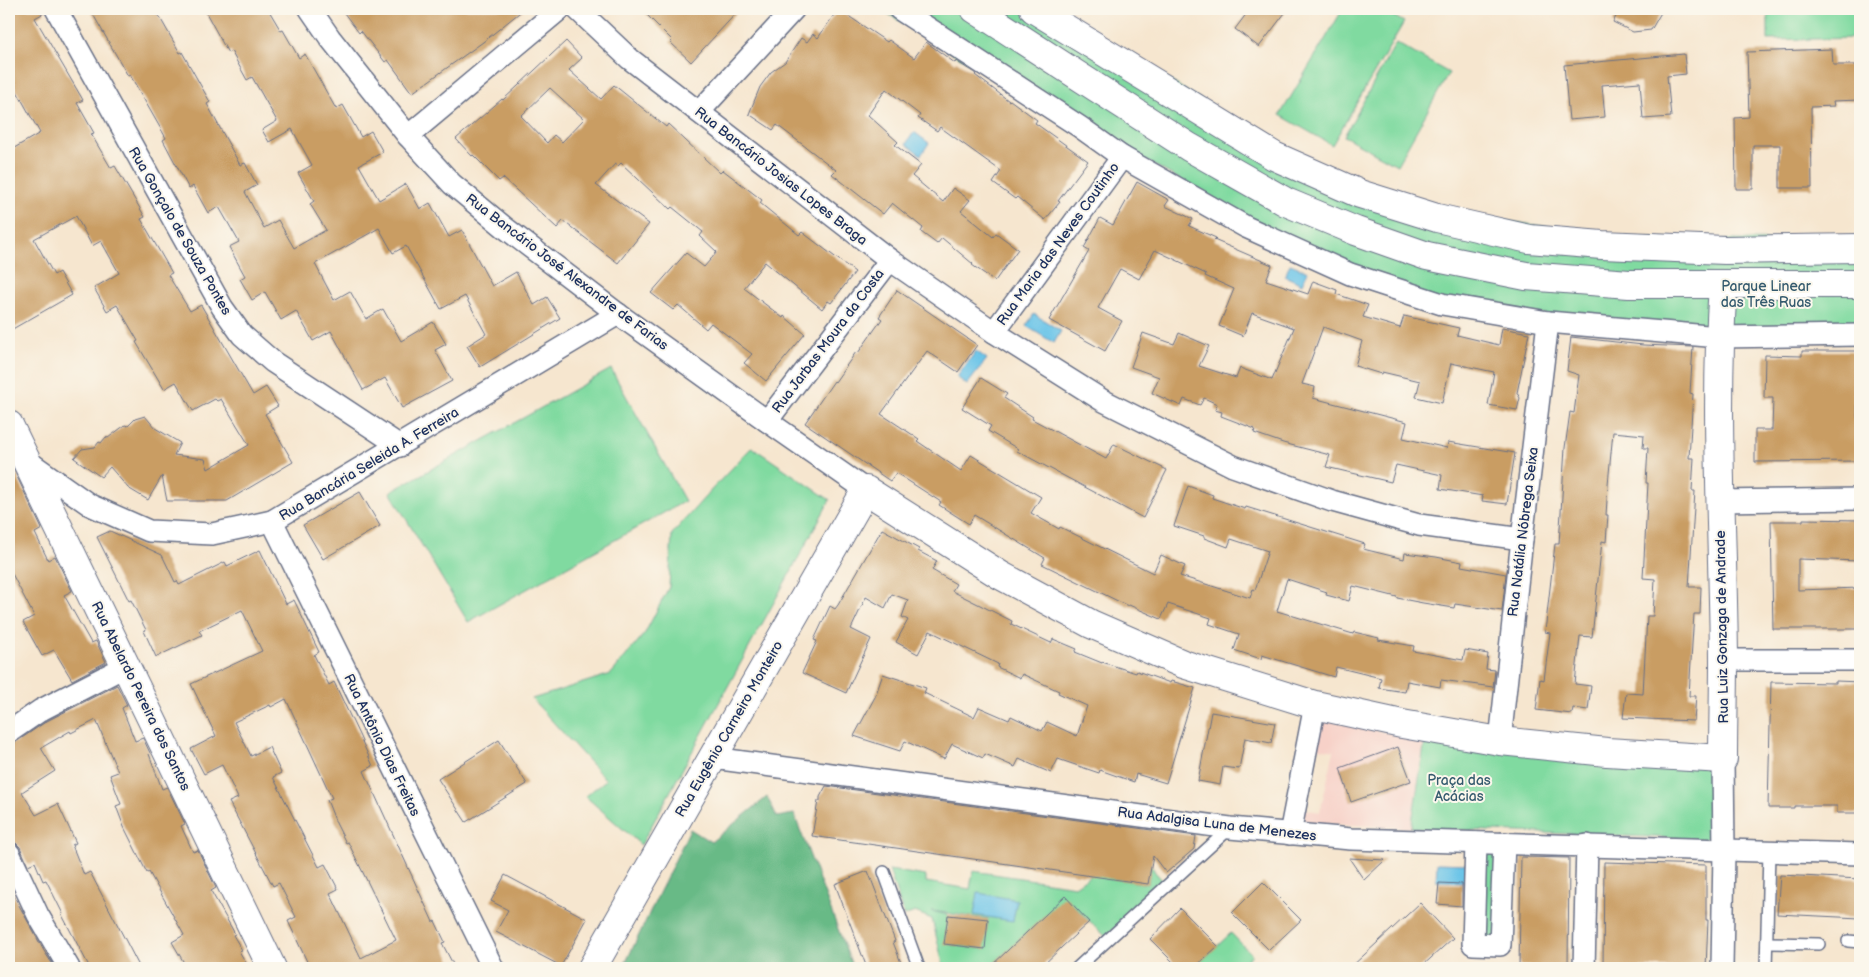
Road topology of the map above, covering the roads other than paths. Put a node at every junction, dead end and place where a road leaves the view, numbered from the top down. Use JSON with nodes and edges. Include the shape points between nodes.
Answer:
{"nodes":[{"id":1,"x":56,"y":9,"type":"edge"},
{"id":2,"x":310,"y":9,"type":"edge"},
{"id":3,"x":560,"y":9,"type":"edge"},
{"id":4,"x":577,"y":9,"type":"edge"},
{"id":5,"x":794,"y":9,"type":"edge"},
{"id":6,"x":899,"y":9,"type":"edge"},
{"id":7,"x":975,"y":9,"type":"edge"},
{"id":8,"x":1034,"y":9,"type":"edge"},
{"id":9,"x":699,"y":112,"type":"junction"},
{"id":10,"x":408,"y":136,"type":"junction"},
{"id":11,"x":1122,"y":157,"type":"junction"},
{"id":12,"x":1860,"y":248,"type":"edge"},
{"id":13,"x":1763,"y":250,"type":"junction"},
{"id":14,"x":890,"y":260,"type":"junction"},
{"id":15,"x":1860,"y":284,"type":"edge"},
{"id":16,"x":1723,"y":285,"type":"junction"},
{"id":17,"x":618,"y":314,"type":"junction"},
{"id":18,"x":1548,"y":322,"type":"junction"},
{"id":19,"x":994,"y":332,"type":"junction"},
{"id":20,"x":1860,"y":335,"type":"edge"},
{"id":21,"x":1719,"y":337,"type":"junction"},
{"id":22,"x":767,"y":421,"type":"junction"},
{"id":23,"x":9,"y":425,"type":"edge"},
{"id":24,"x":400,"y":446,"type":"junction"},
{"id":25,"x":25,"y":459,"type":"junction"},
{"id":26,"x":866,"y":490,"type":"junction"},
{"id":27,"x":1860,"y":499,"type":"edge"},
{"id":28,"x":1720,"y":502,"type":"junction"},
{"id":29,"x":272,"y":521,"type":"junction"},
{"id":30,"x":1522,"y":540,"type":"junction"},
{"id":31,"x":1724,"y":660,"type":"junction"},
{"id":32,"x":1860,"y":660,"type":"edge"},
{"id":33,"x":126,"y":666,"type":"junction"},
{"id":34,"x":1315,"y":705,"type":"junction"},
{"id":35,"x":9,"y":732,"type":"edge"},
{"id":36,"x":1500,"y":741,"type":"junction"},
{"id":37,"x":713,"y":758,"type":"junction"},
{"id":38,"x":1723,"y":758,"type":"junction"},
{"id":39,"x":1230,"y":828,"type":"junction"},
{"id":40,"x":1290,"y":834,"type":"junction"},
{"id":41,"x":1476,"y":843,"type":"junction"},
{"id":42,"x":1504,"y":843,"type":"junction"},
{"id":43,"x":1587,"y":846,"type":"junction"},
{"id":44,"x":1724,"y":852,"type":"junction"},
{"id":45,"x":1769,"y":852,"type":"junction"},
{"id":46,"x":9,"y":853,"type":"edge"},
{"id":47,"x":1860,"y":854,"type":"edge"},
{"id":48,"x":884,"y":872,"type":"dead end"},
{"id":49,"x":1848,"y":942,"type":"dead end"},
{"id":50,"x":1860,"y":942,"type":"edge"},
{"id":51,"x":1767,"y":943,"type":"junction"},
{"id":52,"x":1819,"y":944,"type":"dead end"},
{"id":53,"x":69,"y":968,"type":"edge"},
{"id":54,"x":272,"y":968,"type":"edge"},
{"id":55,"x":492,"y":968,"type":"edge"},
{"id":56,"x":592,"y":968,"type":"edge"},
{"id":57,"x":919,"y":968,"type":"edge"},
{"id":58,"x":1077,"y":968,"type":"edge"},
{"id":59,"x":1584,"y":968,"type":"edge"},
{"id":60,"x":1722,"y":968,"type":"edge"},
{"id":61,"x":1766,"y":968,"type":"edge"}],
"edges":[{"from":1,"to":24,"type":"street","name":"Rua Gonçalo de Souza Pontes","via":[[222,308],[242,335],[273,362]]},
{"from":2,"to":10,"type":"street","name":"Rua Bancário José Alexandre de Farias"},
{"from":3,"to":10,"type":"street"},
{"from":4,"to":9,"type":"street","name":"Rua Bancário Josias Lopes Braga","via":[[630,59]]},
{"from":5,"to":9,"type":"street"},
{"from":6,"to":11,"type":"street"},
{"from":7,"to":16,"type":"main road","via":[[1190,147],[1286,202],[1356,231],[1427,256],[1526,276],[1629,284]]},
{"from":8,"to":13,"type":"main road","via":[[1274,156],[1360,194],[1437,218],[1529,239],[1602,245]]},
{"from":9,"to":14,"type":"street","name":"Rua Bancário Josias Lopes Braga"},
{"from":10,"to":17,"type":"street","name":"Rua Bancário José Alexandre de Farias","via":[[452,184]]},
{"from":11,"to":18,"type":"street","via":[[1246,227],[1350,274],[1442,304]]},
{"from":11,"to":19,"type":"street","name":"Rua Maria das Neves Coutinho"},
{"from":12,"to":13,"type":"main road"},
{"from":13,"to":16,"type":"main road","name":"Rua Luiz Gonzaga de Andrade","via":[[1730,262],[1724,272]]},
{"from":14,"to":19,"type":"street","name":"Rua Bancário Josias Lopes Braga"},
{"from":14,"to":22,"type":"street","name":"Rua Jarbas Moura da Costa"},
{"from":15,"to":16,"type":"main road"},
{"from":16,"to":21,"type":"main road","name":"Rua Luiz Gonzaga de Andrade"},
{"from":17,"to":22,"type":"street","name":"Rua Bancário José Alexandre de Farias"},
{"from":17,"to":24,"type":"street","name":"Rua Bancária Seleida A. Ferreira"},
{"from":18,"to":21,"type":"street"},
{"from":18,"to":30,"type":"street","name":"Rua Natália Nóbrega Seixa"},
{"from":19,"to":30,"type":"street","name":"Rua Bancário Josias Lopes Braga","via":[[1102,400],[1233,466],[1332,501],[1419,525]]},
{"from":20,"to":21,"type":"street"},
{"from":21,"to":28,"type":"main road","name":"Rua Luiz Gonzaga de Andrade"},
{"from":22,"to":26,"type":"street","name":"Rua Bancário José Alexandre de Farias"},
{"from":23,"to":25,"type":"main road","name":"Rua Abelardo Pereira dos Santos"},
{"from":24,"to":29,"type":"street","name":"Rua Bancária Seleida A. Ferreira"},
{"from":25,"to":29,"type":"street","name":"Rua Bancária Seleida A. Ferreira","via":[[90,505],[149,531],[212,534]]},
{"from":25,"to":33,"type":"main road","name":"Rua Abelardo Pereira dos Santos"},
{"from":26,"to":34,"type":"main road","via":[[1000,575],[1091,624],[1183,664]]},
{"from":26,"to":37,"type":"main road","name":"Rua Eugênio Carneiro Monteiro"},
{"from":27,"to":28,"type":"street"},
{"from":28,"to":31,"type":"main road","name":"Rua Luiz Gonzaga de Andrade"},
{"from":29,"to":55,"type":"street","name":"Rua Antônio Dias Freitas"},
{"from":30,"to":36,"type":"street","name":"Rua Natália Nóbrega Seixa"},
{"from":31,"to":32,"type":"street"},
{"from":31,"to":38,"type":"main road","name":"Rua Luiz Gonzaga de Andrade"},
{"from":33,"to":35,"type":"street","via":[[41,710]]},
{"from":33,"to":54,"type":"main road","name":"Rua Abelardo Pereira dos Santos"},
{"from":34,"to":36,"type":"main road"},
{"from":34,"to":40,"type":"street"},
{"from":36,"to":38,"type":"main road","via":[[1607,752]]},
{"from":37,"to":39,"type":"street","name":"Rua Adalgisa Luna de Menezes"},
{"from":37,"to":56,"type":"main road","name":"Rua Eugênio Carneiro Monteiro"},
{"from":38,"to":44,"type":"street","name":"Rua Luiz Gonzaga de Andrade"},
{"from":39,"to":40,"type":"street","name":"Rua Adalgisa Luna de Menezes"},
{"from":39,"to":58,"type":"lane"},
{"from":40,"to":41,"type":"street","name":"Rua Adalgisa Luna de Menezes"},
{"from":41,"to":42,"type":"street","name":"Rua Adalgisa Luna de Menezes"},
{"from":41,"to":42,"type":"street","via":[[1473,944],[1500,945]]},
{"from":42,"to":43,"type":"street","name":"Rua Adalgisa Luna de Menezes"},
{"from":43,"to":44,"type":"street","name":"Rua Adalgisa Luna de Menezes"},
{"from":43,"to":59,"type":"street"},
{"from":44,"to":45,"type":"street","name":"Rua Adalgisa Luna de Menezes"},
{"from":44,"to":60,"type":"street","name":"Rua Luiz Gonzaga de Andrade"},
{"from":45,"to":47,"type":"street","name":"Rua Adalgisa Luna de Menezes"},
{"from":45,"to":51,"type":"lane"},
{"from":46,"to":53,"type":"street","via":[[38,915]]},
{"from":48,"to":57,"type":"lane"},
{"from":49,"to":50,"type":"lane"},
{"from":51,"to":52,"type":"lane"},
{"from":51,"to":61,"type":"lane"}]}
